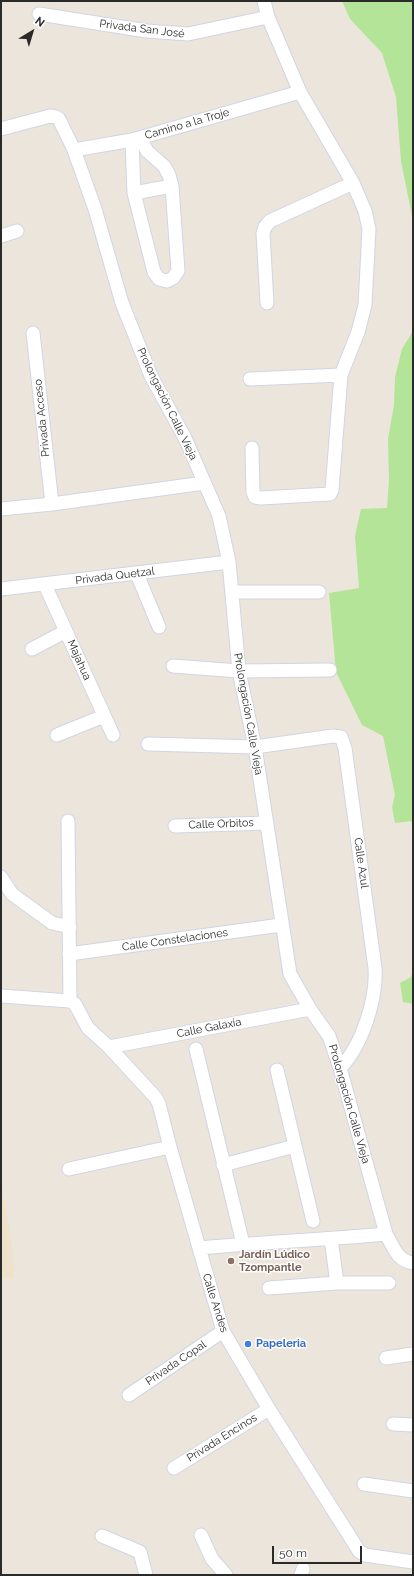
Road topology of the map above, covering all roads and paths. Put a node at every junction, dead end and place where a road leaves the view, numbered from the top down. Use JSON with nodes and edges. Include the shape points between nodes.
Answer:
{"nodes":[{"id":1,"x":264,"y":1,"type":"edge"},
{"id":2,"x":39,"y":14,"type":"dead end"},
{"id":3,"x":268,"y":17,"type":"junction"},
{"id":4,"x":300,"y":92,"type":"junction"},
{"id":5,"x":1,"y":129,"type":"edge"},
{"id":6,"x":136,"y":139,"type":"junction"},
{"id":7,"x":74,"y":150,"type":"junction"},
{"id":8,"x":353,"y":183,"type":"junction"},
{"id":9,"x":172,"y":186,"type":"junction"},
{"id":10,"x":134,"y":193,"type":"junction"},
{"id":11,"x":17,"y":231,"type":"dead end"},
{"id":12,"x":1,"y":236,"type":"edge"},
{"id":13,"x":267,"y":303,"type":"dead end"},
{"id":14,"x":33,"y":333,"type":"dead end"},
{"id":15,"x":341,"y":375,"type":"junction"},
{"id":16,"x":250,"y":379,"type":"dead end"},
{"id":17,"x":252,"y":448,"type":"dead end"},
{"id":18,"x":204,"y":483,"type":"junction"},
{"id":19,"x":52,"y":504,"type":"junction"},
{"id":20,"x":1,"y":509,"type":"edge"},
{"id":21,"x":229,"y":562,"type":"junction"},
{"id":22,"x":137,"y":574,"type":"junction"},
{"id":23,"x":45,"y":585,"type":"junction"},
{"id":24,"x":1,"y":589,"type":"edge"},
{"id":25,"x":232,"y":592,"type":"junction"},
{"id":26,"x":319,"y":592,"type":"dead end"},
{"id":27,"x":159,"y":627,"type":"dead end"},
{"id":28,"x":66,"y":631,"type":"junction"},
{"id":29,"x":32,"y":649,"type":"dead end"},
{"id":30,"x":173,"y":666,"type":"dead end"},
{"id":31,"x":330,"y":670,"type":"dead end"},
{"id":32,"x":239,"y":671,"type":"junction"},
{"id":33,"x":104,"y":716,"type":"junction"},
{"id":34,"x":57,"y":735,"type":"dead end"},
{"id":35,"x":113,"y":735,"type":"dead end"},
{"id":36,"x":148,"y":744,"type":"dead end"},
{"id":37,"x":255,"y":747,"type":"junction"},
{"id":38,"x":68,"y":821,"type":"dead end"},
{"id":39,"x":267,"y":823,"type":"junction"},
{"id":40,"x":175,"y":826,"type":"dead end"},
{"id":41,"x":1,"y":877,"type":"edge"},
{"id":42,"x":282,"y":925,"type":"junction"},
{"id":43,"x":70,"y":927,"type":"junction"},
{"id":44,"x":69,"y":954,"type":"junction"},
{"id":45,"x":1,"y":996,"type":"edge"},
{"id":46,"x":70,"y":1001,"type":"junction"},
{"id":47,"x":310,"y":1009,"type":"junction"},
{"id":48,"x":109,"y":1047,"type":"junction"},
{"id":49,"x":196,"y":1049,"type":"dead end"},
{"id":50,"x":340,"y":1068,"type":"junction"},
{"id":51,"x":277,"y":1070,"type":"dead end"},
{"id":52,"x":295,"y":1146,"type":"junction"},
{"id":53,"x":170,"y":1147,"type":"junction"},
{"id":54,"x":223,"y":1165,"type":"junction"},
{"id":55,"x":69,"y":1169,"type":"dead end"},
{"id":56,"x":312,"y":1221,"type":"dead end"},
{"id":57,"x":386,"y":1234,"type":"junction"},
{"id":58,"x":331,"y":1239,"type":"junction"},
{"id":59,"x":243,"y":1244,"type":"junction"},
{"id":60,"x":199,"y":1248,"type":"junction"},
{"id":61,"x":413,"y":1263,"type":"edge"},
{"id":62,"x":337,"y":1283,"type":"junction"},
{"id":63,"x":389,"y":1283,"type":"dead end"},
{"id":64,"x":269,"y":1288,"type":"dead end"},
{"id":65,"x":223,"y":1331,"type":"junction"},
{"id":66,"x":413,"y":1354,"type":"edge"},
{"id":67,"x":386,"y":1358,"type":"dead end"},
{"id":68,"x":129,"y":1395,"type":"dead end"},
{"id":69,"x":269,"y":1409,"type":"junction"},
{"id":70,"x":393,"y":1424,"type":"dead end"},
{"id":71,"x":413,"y":1424,"type":"edge"},
{"id":72,"x":174,"y":1468,"type":"dead end"},
{"id":73,"x":364,"y":1484,"type":"dead end"},
{"id":74,"x":413,"y":1491,"type":"edge"},
{"id":75,"x":201,"y":1535,"type":"dead end"},
{"id":76,"x":102,"y":1536,"type":"dead end"},
{"id":77,"x":413,"y":1562,"type":"edge"},
{"id":78,"x":146,"y":1575,"type":"edge"},
{"id":79,"x":226,"y":1575,"type":"edge"}],
"edges":[{"from":1,"to":3,"type":"street"},
{"from":2,"to":3,"type":"street","name":"Privada San José","via":[[147,31],[188,34]]},
{"from":3,"to":4,"type":"street"},
{"from":4,"to":6,"type":"street","name":"Camino a la Troje"},
{"from":4,"to":8,"type":"street"},
{"from":5,"to":7,"type":"street","name":"Prolongación Calle Vieja","via":[[50,116],[56,117]]},
{"from":6,"to":7,"type":"street","name":"Camino a la Troje"},
{"from":6,"to":9,"type":"street","via":[[164,166]]},
{"from":6,"to":10,"type":"street"},
{"from":7,"to":18,"type":"street","name":"Prolongación Calle Vieja","via":[[95,210],[122,303],[151,376],[186,438]]},
{"from":8,"to":13,"type":"street","via":[[270,222],[265,227],[263,233]]},
{"from":8,"to":15,"type":"street","via":[[365,211],[369,229],[365,305],[358,332]]},
{"from":9,"to":10,"type":"street"},
{"from":9,"to":10,"type":"street","via":[[178,271],[167,281],[159,279],[154,272]]},
{"from":11,"to":12,"type":"street"},
{"from":14,"to":19,"type":"street","name":"Privada Acceso"},
{"from":15,"to":16,"type":"street"},
{"from":15,"to":17,"type":"street","via":[[330,494],[255,497]]},
{"from":18,"to":19,"type":"street"},
{"from":18,"to":21,"type":"street","name":"Prolongación Calle Vieja","via":[[219,516]]},
{"from":19,"to":20,"type":"street"},
{"from":21,"to":22,"type":"street","name":"Privada Quetzal"},
{"from":21,"to":25,"type":"street","name":"Prolongación Calle Vieja"},
{"from":22,"to":23,"type":"street","name":"Privada Quetzal"},
{"from":22,"to":27,"type":"street"},
{"from":23,"to":24,"type":"street","name":"Privada Quetzal"},
{"from":23,"to":28,"type":"street","name":"Majahua"},
{"from":25,"to":26,"type":"street"},
{"from":25,"to":32,"type":"street","name":"Prolongación Calle Vieja"},
{"from":28,"to":29,"type":"street"},
{"from":28,"to":33,"type":"street","name":"Majahua"},
{"from":30,"to":32,"type":"street"},
{"from":31,"to":32,"type":"street"},
{"from":32,"to":37,"type":"street","name":"Prolongación Calle Vieja"},
{"from":33,"to":34,"type":"street"},
{"from":33,"to":35,"type":"street","name":"Majahua"},
{"from":36,"to":37,"type":"street"},
{"from":37,"to":39,"type":"street","name":"Prolongación Calle Vieja"},
{"from":37,"to":50,"type":"street","name":"Calle Azul","via":[[333,736],[341,738],[345,748],[376,981],[358,1043]]},
{"from":38,"to":43,"type":"street"},
{"from":39,"to":40,"type":"street","name":"Calle Orbitos"},
{"from":39,"to":42,"type":"street","name":"Prolongación Calle Vieja"},
{"from":41,"to":43,"type":"street","via":[[12,894],[52,923]]},
{"from":42,"to":44,"type":"street","name":"Calle Constelaciones"},
{"from":42,"to":47,"type":"street","name":"Prolongación Calle Vieja","via":[[290,974]]},
{"from":43,"to":44,"type":"street"},
{"from":44,"to":46,"type":"street"},
{"from":45,"to":46,"type":"street"},
{"from":46,"to":48,"type":"street","name":"Calle Andes","via":[[75,1004],[88,1028]]},
{"from":47,"to":48,"type":"street","name":"Calle Galaxia"},
{"from":47,"to":50,"type":"street","name":"Prolongación Calle Vieja","via":[[329,1036]]},
{"from":48,"to":53,"type":"street","name":"Calle Andes","via":[[156,1098]]},
{"from":49,"to":54,"type":"street"},
{"from":50,"to":57,"type":"street","name":"Prolongación Calle Vieja"},
{"from":51,"to":52,"type":"street"},
{"from":52,"to":54,"type":"street"},
{"from":52,"to":56,"type":"street"},
{"from":53,"to":55,"type":"street"},
{"from":53,"to":60,"type":"street","name":"Calle Andes"},
{"from":54,"to":59,"type":"street"},
{"from":57,"to":58,"type":"street"},
{"from":57,"to":61,"type":"street","name":"Prolongación Calle Vieja","via":[[400,1257]]},
{"from":58,"to":59,"type":"street"},
{"from":58,"to":62,"type":"street"},
{"from":59,"to":60,"type":"street"},
{"from":60,"to":65,"type":"street","name":"Calle Andes"},
{"from":62,"to":63,"type":"street"},
{"from":62,"to":64,"type":"street"},
{"from":65,"to":68,"type":"street","name":"Privada Copal"},
{"from":65,"to":69,"type":"street","name":"Calle Andes"},
{"from":66,"to":67,"type":"street"},
{"from":69,"to":72,"type":"street","name":"Privada Encinos"},
{"from":69,"to":77,"type":"street","name":"Calle Andes","via":[[359,1551]]},
{"from":70,"to":71,"type":"street"},
{"from":73,"to":74,"type":"street"},
{"from":75,"to":79,"type":"street","via":[[212,1559]]},
{"from":76,"to":78,"type":"street","via":[[140,1552]]}]}
